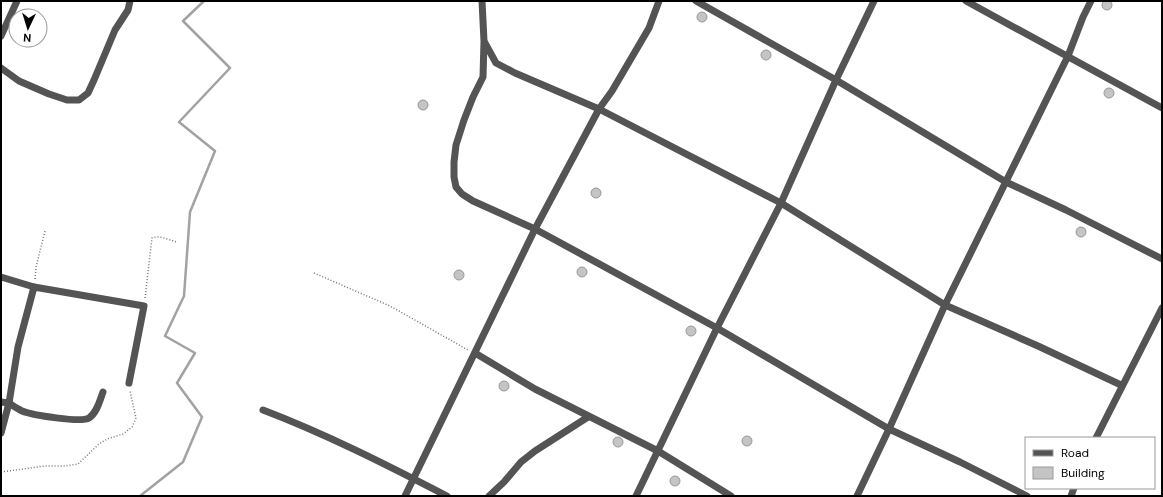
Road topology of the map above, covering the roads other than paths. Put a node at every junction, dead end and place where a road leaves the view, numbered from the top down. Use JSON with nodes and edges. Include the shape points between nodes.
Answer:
{"nodes":[{"id":1,"x":17,"y":1,"type":"edge"},
{"id":2,"x":130,"y":1,"type":"edge"},
{"id":3,"x":482,"y":1,"type":"edge"},
{"id":4,"x":659,"y":1,"type":"edge"},
{"id":5,"x":696,"y":1,"type":"edge"},
{"id":6,"x":874,"y":1,"type":"edge"},
{"id":7,"x":966,"y":1,"type":"edge"},
{"id":8,"x":1091,"y":1,"type":"edge"},
{"id":9,"x":1,"y":36,"type":"edge"},
{"id":10,"x":484,"y":41,"type":"junction"},
{"id":11,"x":1068,"y":56,"type":"junction"},
{"id":12,"x":1,"y":68,"type":"edge"},
{"id":13,"x":836,"y":80,"type":"junction"},
{"id":14,"x":1162,"y":108,"type":"edge"},
{"id":15,"x":599,"y":109,"type":"junction"},
{"id":16,"x":1006,"y":182,"type":"junction"},
{"id":17,"x":780,"y":203,"type":"junction"},
{"id":18,"x":535,"y":229,"type":"junction"},
{"id":19,"x":1162,"y":259,"type":"edge"},
{"id":20,"x":1,"y":277,"type":"edge"},
{"id":21,"x":34,"y":287,"type":"junction"},
{"id":22,"x":945,"y":304,"type":"junction"},
{"id":23,"x":1162,"y":308,"type":"edge"},
{"id":24,"x":717,"y":328,"type":"junction"},
{"id":25,"x":475,"y":353,"type":"junction"},
{"id":26,"x":129,"y":383,"type":"road end"},
{"id":27,"x":1121,"y":386,"type":"junction"},
{"id":28,"x":103,"y":392,"type":"dead end"},
{"id":29,"x":1,"y":402,"type":"edge"},
{"id":30,"x":9,"y":403,"type":"junction"},
{"id":31,"x":263,"y":410,"type":"dead end"},
{"id":32,"x":588,"y":417,"type":"junction"},
{"id":33,"x":889,"y":429,"type":"junction"},
{"id":34,"x":1,"y":434,"type":"edge"},
{"id":35,"x":1096,"y":437,"type":"edge"},
{"id":36,"x":658,"y":451,"type":"junction"},
{"id":37,"x":413,"y":478,"type":"junction"},
{"id":38,"x":405,"y":496,"type":"edge"},
{"id":39,"x":447,"y":496,"type":"edge"},
{"id":40,"x":490,"y":496,"type":"edge"},
{"id":41,"x":636,"y":496,"type":"edge"},
{"id":42,"x":731,"y":496,"type":"edge"},
{"id":43,"x":857,"y":496,"type":"edge"},
{"id":44,"x":1027,"y":496,"type":"edge"}],
"edges":[{"from":1,"to":9,"type":"street"},
{"from":2,"to":12,"type":"street","via":[[88,93],[79,100],[67,100],[48,94],[19,81]]},
{"from":3,"to":10,"type":"street"},
{"from":4,"to":15,"type":"street","via":[[648,28]]},
{"from":5,"to":13,"type":"street"},
{"from":6,"to":13,"type":"street"},
{"from":7,"to":11,"type":"street"},
{"from":8,"to":11,"type":"street"},
{"from":10,"to":15,"type":"street","via":[[496,63]]},
{"from":10,"to":18,"type":"street","via":[[483,77],[456,145],[456,187],[473,201]]},
{"from":11,"to":14,"type":"street"},
{"from":11,"to":16,"type":"street"},
{"from":13,"to":16,"type":"street"},
{"from":13,"to":17,"type":"street"},
{"from":15,"to":17,"type":"street"},
{"from":15,"to":18,"type":"street"},
{"from":16,"to":19,"type":"street"},
{"from":16,"to":22,"type":"street"},
{"from":17,"to":22,"type":"street"},
{"from":17,"to":24,"type":"street"},
{"from":18,"to":24,"type":"street"},
{"from":18,"to":25,"type":"street"},
{"from":20,"to":21,"type":"street"},
{"from":21,"to":26,"type":"street","via":[[144,306]]},
{"from":21,"to":30,"type":"street","via":[[18,347]]},
{"from":22,"to":27,"type":"street"},
{"from":22,"to":33,"type":"street"},
{"from":23,"to":27,"type":"street"},
{"from":24,"to":33,"type":"street"},
{"from":24,"to":36,"type":"street"},
{"from":25,"to":32,"type":"street"},
{"from":25,"to":37,"type":"street"},
{"from":27,"to":35,"type":"street"},
{"from":28,"to":30,"type":"street","via":[[92,415],[82,420],[22,411]]},
{"from":29,"to":30,"type":"street"},
{"from":30,"to":34,"type":"street"},
{"from":31,"to":37,"type":"street","via":[[330,438]]},
{"from":32,"to":36,"type":"street"},
{"from":32,"to":40,"type":"street","via":[[521,462]]},
{"from":33,"to":43,"type":"street"},
{"from":33,"to":44,"type":"street"},
{"from":36,"to":41,"type":"street"},
{"from":36,"to":42,"type":"street"},
{"from":37,"to":38,"type":"street"},
{"from":37,"to":39,"type":"street"}]}
